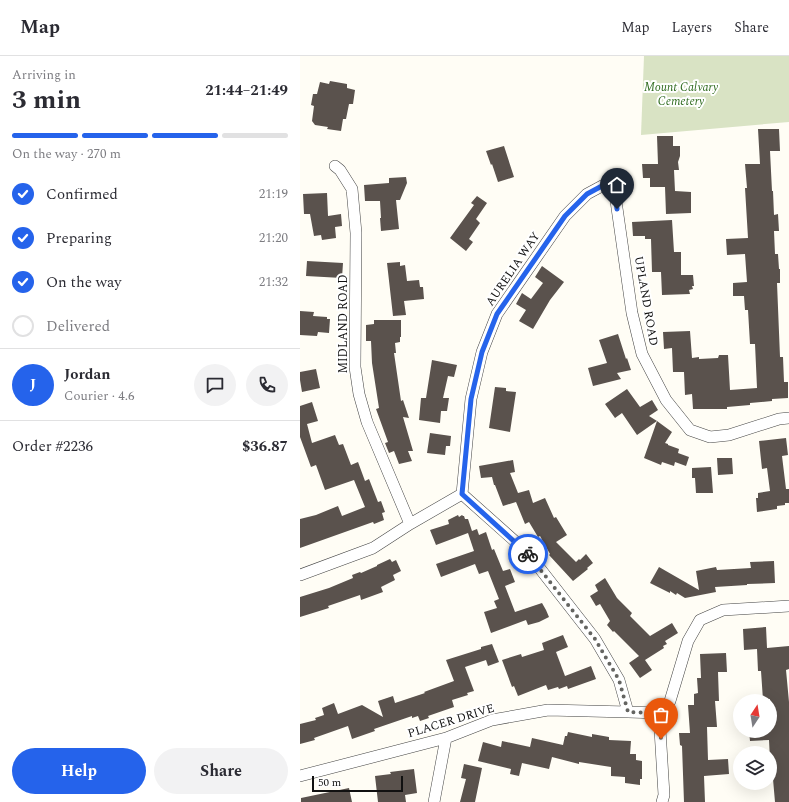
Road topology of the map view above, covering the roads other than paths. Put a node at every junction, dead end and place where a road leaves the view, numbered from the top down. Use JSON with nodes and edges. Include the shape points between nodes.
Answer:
{"nodes":[{"id":1,"x":335,"y":166,"type":"dead end"},
{"id":2,"x":613,"y":180,"type":"joint"},
{"id":3,"x":789,"y":418,"type":"edge"},
{"id":4,"x":462,"y":494,"type":"junction"},
{"id":5,"x":410,"y":524,"type":"junction"},
{"id":6,"x":300,"y":575,"type":"edge"},
{"id":7,"x":789,"y":606,"type":"edge"},
{"id":8,"x":628,"y":712,"type":"junction"},
{"id":9,"x":659,"y":713,"type":"junction"},
{"id":10,"x":446,"y":738,"type":"junction"},
{"id":11,"x":300,"y":776,"type":"edge"},
{"id":12,"x":434,"y":802,"type":"edge"},
{"id":13,"x":662,"y":802,"type":"edge"}],
"edges":[{"from":1,"to":5,"type":"street","name":"MIDLAND ROAD","via":[[352,189],[356,225],[355,368],[359,394],[367,422]]},
{"from":2,"to":3,"type":"street","name":"UPLAND ROAD","via":[[632,314],[642,354],[666,400],[690,430],[710,437],[729,435]]},
{"from":2,"to":4,"type":"street","name":"AURELIA WAY","via":[[587,194],[565,216],[497,314],[482,352],[471,399]]},
{"from":4,"to":5,"type":"street"},
{"from":4,"to":8,"type":"street","via":[[527,552],[595,639],[619,680]]},
{"from":5,"to":6,"type":"street","via":[[373,548]]},
{"from":7,"to":9,"type":"street","via":[[723,610],[700,620],[688,641],[670,701]]},
{"from":8,"to":9,"type":"street","name":"PLACER DRIVE"},
{"from":8,"to":10,"type":"street","name":"PLACER DRIVE","via":[[548,710],[492,720]]},
{"from":9,"to":13,"type":"street","via":[[664,795]]},
{"from":10,"to":11,"type":"street","name":"PLACER DRIVE"},
{"from":10,"to":12,"type":"street"}]}
